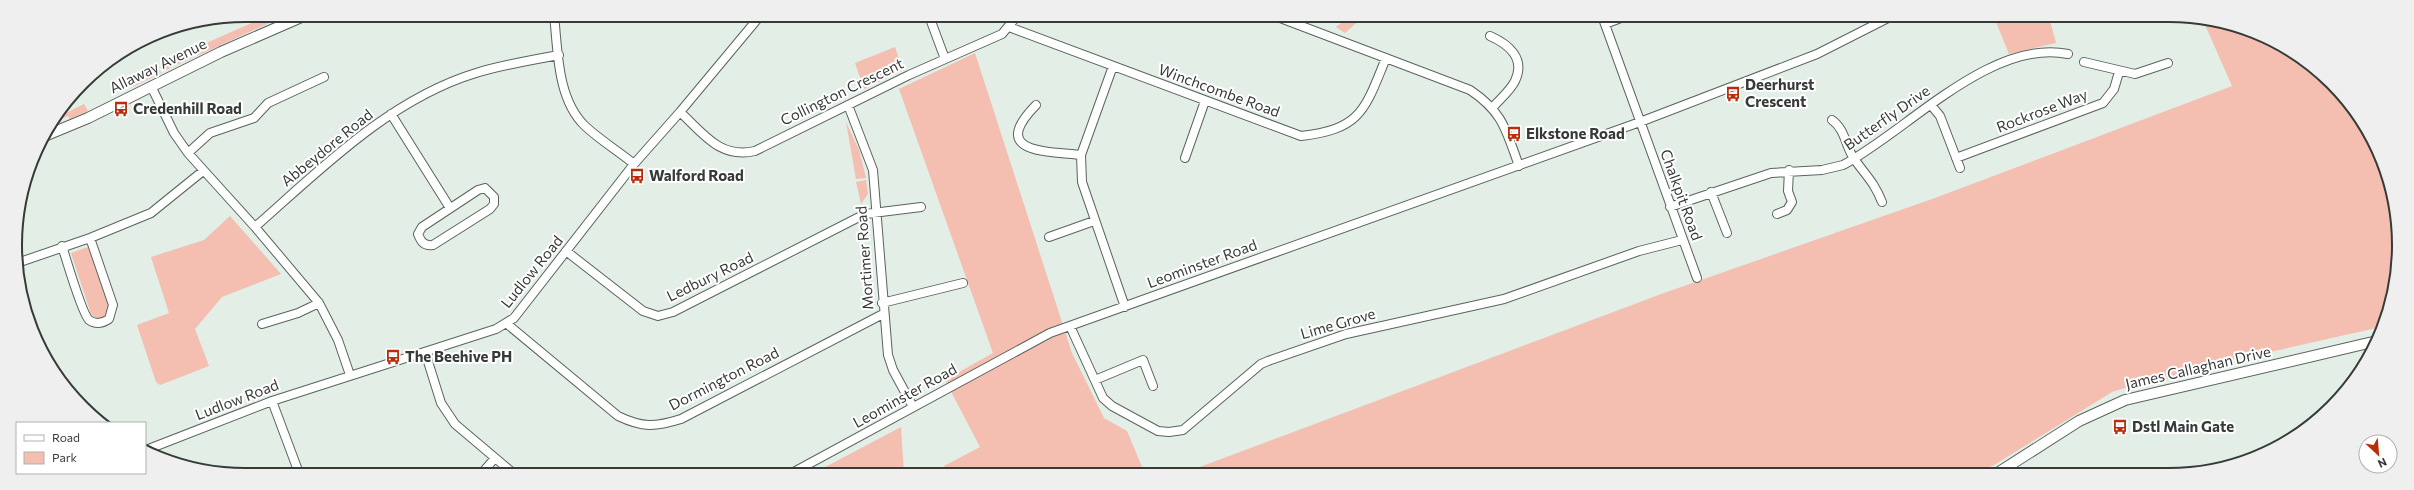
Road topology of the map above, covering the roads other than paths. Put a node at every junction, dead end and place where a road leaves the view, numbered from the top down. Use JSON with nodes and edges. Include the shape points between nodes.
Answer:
{"nodes":[{"id":1,"x":290,"y":22,"type":"edge"},
{"id":2,"x":555,"y":22,"type":"edge"},
{"id":3,"x":755,"y":22,"type":"edge"},
{"id":4,"x":931,"y":22,"type":"edge"},
{"id":5,"x":1013,"y":22,"type":"edge"},
{"id":6,"x":1291,"y":22,"type":"edge"},
{"id":7,"x":1604,"y":22,"type":"edge"},
{"id":8,"x":1880,"y":22,"type":"edge"},
{"id":9,"x":1010,"y":27,"type":"junction"},
{"id":10,"x":1490,"y":36,"type":"dead end"},
{"id":11,"x":2068,"y":54,"type":"dead end"},
{"id":12,"x":559,"y":55,"type":"junction"},
{"id":13,"x":1386,"y":58,"type":"junction"},
{"id":14,"x":945,"y":59,"type":"junction"},
{"id":15,"x":2084,"y":62,"type":"dead end"},
{"id":16,"x":2168,"y":63,"type":"dead end"},
{"id":17,"x":1113,"y":66,"type":"junction"},
{"id":18,"x":2120,"y":72,"type":"junction"},
{"id":19,"x":324,"y":77,"type":"dead end"},
{"id":20,"x":151,"y":86,"type":"junction"},
{"id":21,"x":1205,"y":102,"type":"junction"},
{"id":22,"x":848,"y":105,"type":"junction"},
{"id":23,"x":1036,"y":105,"type":"dead end"},
{"id":24,"x":1931,"y":105,"type":"junction"},
{"id":25,"x":1493,"y":107,"type":"junction"},
{"id":26,"x":680,"y":112,"type":"junction"},
{"id":27,"x":391,"y":114,"type":"junction"},
{"id":28,"x":1832,"y":120,"type":"dead end"},
{"id":29,"x":1640,"y":122,"type":"junction"},
{"id":30,"x":51,"y":134,"type":"edge"},
{"id":31,"x":188,"y":153,"type":"junction"},
{"id":32,"x":1081,"y":155,"type":"junction"},
{"id":33,"x":1185,"y":158,"type":"dead end"},
{"id":34,"x":1956,"y":158,"type":"junction"},
{"id":35,"x":1854,"y":159,"type":"junction"},
{"id":36,"x":634,"y":164,"type":"junction"},
{"id":37,"x":1519,"y":166,"type":"junction"},
{"id":38,"x":1960,"y":168,"type":"dead end"},
{"id":39,"x":1789,"y":170,"type":"junction"},
{"id":40,"x":203,"y":171,"type":"junction"},
{"id":41,"x":1712,"y":192,"type":"junction"},
{"id":42,"x":1882,"y":202,"type":"dead end"},
{"id":43,"x":921,"y":207,"type":"dead end"},
{"id":44,"x":1670,"y":207,"type":"junction"},
{"id":45,"x":450,"y":208,"type":"junction"},
{"id":46,"x":875,"y":214,"type":"junction"},
{"id":47,"x":1777,"y":214,"type":"dead end"},
{"id":48,"x":1094,"y":221,"type":"junction"},
{"id":49,"x":255,"y":227,"type":"junction"},
{"id":50,"x":1727,"y":233,"type":"dead end"},
{"id":51,"x":1049,"y":237,"type":"dead end"},
{"id":52,"x":90,"y":238,"type":"junction"},
{"id":53,"x":1682,"y":240,"type":"junction"},
{"id":54,"x":62,"y":246,"type":"junction"},
{"id":55,"x":566,"y":251,"type":"junction"},
{"id":56,"x":22,"y":261,"type":"edge"},
{"id":57,"x":1697,"y":278,"type":"dead end"},
{"id":58,"x":963,"y":283,"type":"dead end"},
{"id":59,"x":319,"y":303,"type":"junction"},
{"id":60,"x":882,"y":303,"type":"junction"},
{"id":61,"x":1125,"y":307,"type":"junction"},
{"id":62,"x":883,"y":314,"type":"junction"},
{"id":63,"x":506,"y":323,"type":"junction"},
{"id":64,"x":262,"y":324,"type":"dead end"},
{"id":65,"x":1070,"y":326,"type":"junction"},
{"id":66,"x":2370,"y":343,"type":"edge"},
{"id":67,"x":425,"y":352,"type":"junction"},
{"id":68,"x":350,"y":375,"type":"junction"},
{"id":69,"x":1095,"y":380,"type":"junction"},
{"id":70,"x":1153,"y":386,"type":"dead end"},
{"id":71,"x":272,"y":401,"type":"junction"},
{"id":72,"x":913,"y":407,"type":"junction"},
{"id":73,"x":152,"y":448,"type":"edge"},
{"id":74,"x":495,"y":458,"type":"junction"},
{"id":75,"x":297,"y":468,"type":"edge"},
{"id":76,"x":486,"y":468,"type":"edge"},
{"id":77,"x":507,"y":468,"type":"edge"},
{"id":78,"x":803,"y":468,"type":"edge"},
{"id":79,"x":2006,"y":468,"type":"edge"}],
"edges":[{"from":1,"to":20,"type":"street","name":"Allaway Avenue"},
{"from":2,"to":12,"type":"street"},
{"from":3,"to":26,"type":"street","name":"Ludlow Road"},
{"from":4,"to":14,"type":"street"},
{"from":5,"to":9,"type":"street","name":"Collington Crescent"},
{"from":6,"to":13,"type":"street"},
{"from":7,"to":29,"type":"street","name":"Chalkpit Road"},
{"from":8,"to":29,"type":"street","via":[[1817,54]]},
{"from":9,"to":14,"type":"street","name":"Collington Crescent","via":[[1002,34]]},
{"from":9,"to":17,"type":"street","name":"Winchcombe Road"},
{"from":10,"to":25,"type":"street","via":[[1506,43],[1514,52],[1517,64],[1516,80]]},
{"from":11,"to":24,"type":"street","name":"Butterfly Drive","via":[[2054,51],[2014,59],[1972,78]]},
{"from":12,"to":27,"type":"street","name":"Abbeydore Road","via":[[475,73]]},
{"from":12,"to":36,"type":"street","via":[[565,93],[574,113],[585,126]]},
{"from":13,"to":21,"type":"street","name":"Winchcombe Road","via":[[1366,107],[1350,122],[1326,133],[1301,136]]},
{"from":13,"to":25,"type":"street","via":[[1470,90]]},
{"from":14,"to":22,"type":"street","name":"Collington Crescent"},
{"from":15,"to":18,"type":"street"},
{"from":16,"to":18,"type":"street","via":[[2135,74]]},
{"from":17,"to":21,"type":"street","name":"Winchcombe Road"},
{"from":17,"to":32,"type":"street"},
{"from":18,"to":34,"type":"street","name":"Rockrose Way","via":[[2114,89],[2103,103]]},
{"from":19,"to":31,"type":"street","via":[[268,103],[254,118],[210,133]]},
{"from":20,"to":30,"type":"street","name":"Allaway Avenue"},
{"from":20,"to":31,"type":"street","via":[[174,133]]},
{"from":21,"to":33,"type":"street"},
{"from":22,"to":26,"type":"street","name":"Collington Crescent","via":[[755,151],[744,153],[721,149]]},
{"from":22,"to":46,"type":"street","name":"Mortimer Road","via":[[873,170]]},
{"from":23,"to":32,"type":"street","via":[[1021,122],[1018,133],[1020,142],[1028,149]]},
{"from":24,"to":34,"type":"street","via":[[1940,116]]},
{"from":24,"to":35,"type":"street","name":"Butterfly Drive"},
{"from":25,"to":37,"type":"street","via":[[1504,125]]},
{"from":26,"to":36,"type":"street","name":"Ludlow Road"},
{"from":27,"to":45,"type":"street"},
{"from":27,"to":49,"type":"street","name":"Abbeydore Road","via":[[356,138]]},
{"from":28,"to":35,"type":"street","via":[[1839,125]]},
{"from":29,"to":37,"type":"street","name":"Leominster Road"},
{"from":29,"to":44,"type":"street","name":"Chalkpit Road"},
{"from":31,"to":40,"type":"street"},
{"from":32,"to":48,"type":"street","via":[[1082,182]]},
{"from":34,"to":38,"type":"street"},
{"from":35,"to":39,"type":"street","name":"Butterfly Drive","via":[[1843,165],[1822,170]]},
{"from":35,"to":42,"type":"street","via":[[1875,185]]},
{"from":36,"to":55,"type":"street","name":"Ludlow Road"},
{"from":37,"to":61,"type":"street","name":"Leominster Road"},
{"from":39,"to":41,"type":"street","name":"Butterfly Drive","via":[[1771,173]]},
{"from":39,"to":47,"type":"street","via":[[1788,191],[1792,202],[1787,210]]},
{"from":40,"to":49,"type":"street"},
{"from":40,"to":52,"type":"street","via":[[151,213]]},
{"from":41,"to":44,"type":"street","name":"Butterfly Drive"},
{"from":41,"to":50,"type":"street"},
{"from":43,"to":46,"type":"street","name":"Ledbury Road"},
{"from":44,"to":53,"type":"street","name":"Chalkpit Road"},
{"from":45,"to":45,"type":"street","via":[[485,188],[494,198],[494,204],[490,209],[433,245],[426,246],[418,234],[422,227]]},
{"from":46,"to":55,"type":"street","name":"Ledbury Road","via":[[865,214],[673,312],[658,316],[643,311]]},
{"from":46,"to":60,"type":"street","name":"Mortimer Road"},
{"from":48,"to":51,"type":"street"},
{"from":48,"to":61,"type":"street"},
{"from":49,"to":59,"type":"street"},
{"from":52,"to":54,"type":"street"},
{"from":52,"to":54,"type":"street","via":[[114,305],[110,319],[103,323],[96,323],[86,316]]},
{"from":53,"to":57,"type":"street","name":"Chalkpit Road"},
{"from":53,"to":69,"type":"street","name":"Lime Grove","via":[[1639,251],[1504,299],[1346,334],[1268,361],[1261,364],[1183,430],[1158,431],[1112,406],[1103,398]]},
{"from":54,"to":56,"type":"street"},
{"from":55,"to":63,"type":"street","name":"Ludlow Road","via":[[514,318]]},
{"from":58,"to":60,"type":"street"},
{"from":59,"to":64,"type":"street","via":[[298,313]]},
{"from":59,"to":68,"type":"street","via":[[338,340]]},
{"from":60,"to":62,"type":"street","name":"Mortimer Road"},
{"from":61,"to":65,"type":"street","name":"Leominster Road"},
{"from":62,"to":63,"type":"street","name":"Dormington Road","via":[[681,419],[647,426],[618,416]]},
{"from":62,"to":72,"type":"street","name":"Mortimer Road","via":[[888,355]]},
{"from":63,"to":67,"type":"street","name":"Ludlow Road","via":[[496,329]]},
{"from":65,"to":69,"type":"street","name":"Lime Grove"},
{"from":65,"to":72,"type":"street","name":"Leominster Road","via":[[1050,333]]},
{"from":66,"to":79,"type":"street","name":"James Callaghan Drive","via":[[2125,400],[2080,421]]},
{"from":67,"to":68,"type":"street","name":"Ludlow Road"},
{"from":67,"to":74,"type":"street","via":[[445,409],[464,434]]},
{"from":68,"to":71,"type":"street","name":"Ludlow Road"},
{"from":69,"to":70,"type":"street","via":[[1143,360]]},
{"from":71,"to":73,"type":"street","name":"Ludlow Road"},
{"from":71,"to":75,"type":"street"},
{"from":72,"to":78,"type":"street","name":"Leominster Road"},
{"from":74,"to":76,"type":"street"},
{"from":74,"to":77,"type":"street"}]}
